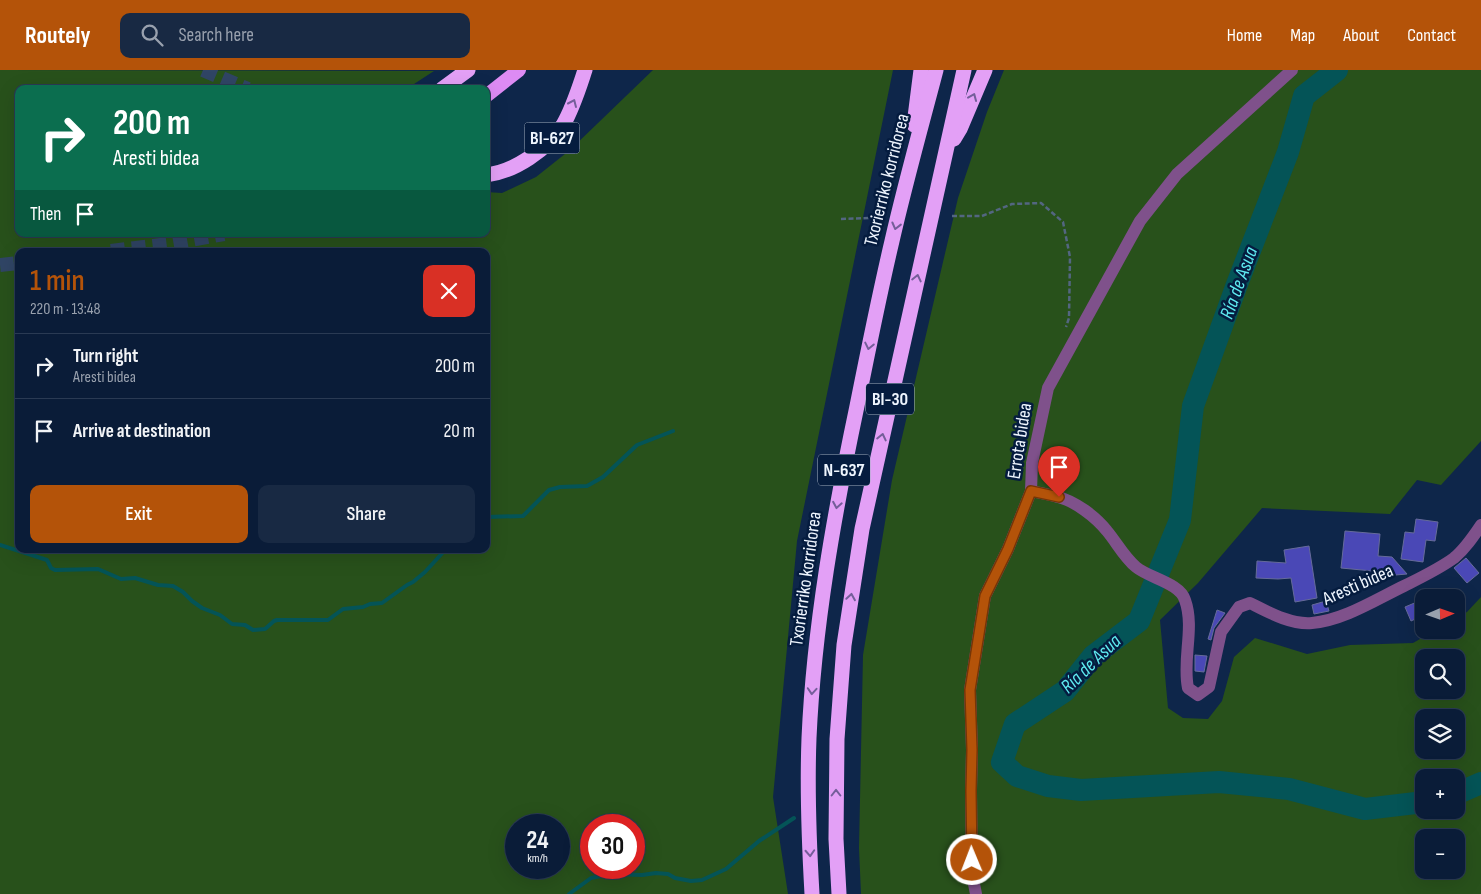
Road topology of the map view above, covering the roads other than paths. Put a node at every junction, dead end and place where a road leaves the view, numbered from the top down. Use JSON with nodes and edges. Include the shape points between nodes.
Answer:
{"nodes":[{"id":1,"x":468,"y":70,"type":"edge"},
{"id":2,"x":519,"y":70,"type":"edge"},
{"id":3,"x":586,"y":70,"type":"edge"},
{"id":4,"x":921,"y":70,"type":"edge"},
{"id":5,"x":936,"y":70,"type":"edge"},
{"id":6,"x":964,"y":70,"type":"edge"},
{"id":7,"x":985,"y":70,"type":"edge"},
{"id":8,"x":1292,"y":70,"type":"edge"},
{"id":9,"x":447,"y":85,"type":"edge"},
{"id":10,"x":490,"y":93,"type":"edge"},
{"id":11,"x":945,"y":155,"type":"junction"},
{"id":12,"x":490,"y":174,"type":"edge"},
{"id":13,"x":907,"y":178,"type":"junction"},
{"id":14,"x":1031,"y":491,"type":"junction"},
{"id":15,"x":1481,"y":525,"type":"edge"},
{"id":16,"x":812,"y":894,"type":"edge"},
{"id":17,"x":839,"y":894,"type":"edge"},
{"id":18,"x":976,"y":894,"type":"edge"}],
"edges":[{"from":1,"to":9,"type":"highway"},
{"from":2,"to":10,"type":"highway"},
{"from":12,"to":3,"type":"highway","number":"BI-627","one_way":true,"via":[[521,164],[544,147],[563,125]]},
{"from":4,"to":13,"type":"highway"},
{"from":5,"to":13,"type":"highway","name":"Txorierriko korridorea"},
{"from":6,"to":11,"type":"highway","number":"BI-30"},
{"from":11,"to":7,"type":"highway","one_way":true,"via":[[960,129]]},
{"from":8,"to":14,"type":"street","name":"Errota bidea","via":[[1177,174],[1140,220],[1048,388],[1032,463]]},
{"from":17,"to":11,"type":"highway","number":"BI-30","one_way":true,"via":[[836,739],[844,645],[862,529]]},
{"from":13,"to":16,"type":"highway","name":"Txorierriko korridorea","number":"N-637","one_way":true,"via":[[839,494],[817,642],[809,748]]},
{"from":14,"to":15,"type":"street","name":"Aresti bidea","via":[[1059,497],[1084,510],[1107,530],[1136,567],[1174,587],[1185,598],[1189,619],[1186,675],[1188,688],[1198,695],[1209,687],[1221,632],[1239,607],[1250,603],[1293,621],[1310,623],[1333,619],[1424,576],[1453,558]]},
{"from":14,"to":18,"type":"street","name":"Errota bidea","via":[[985,596],[970,690],[972,874]]}]}
